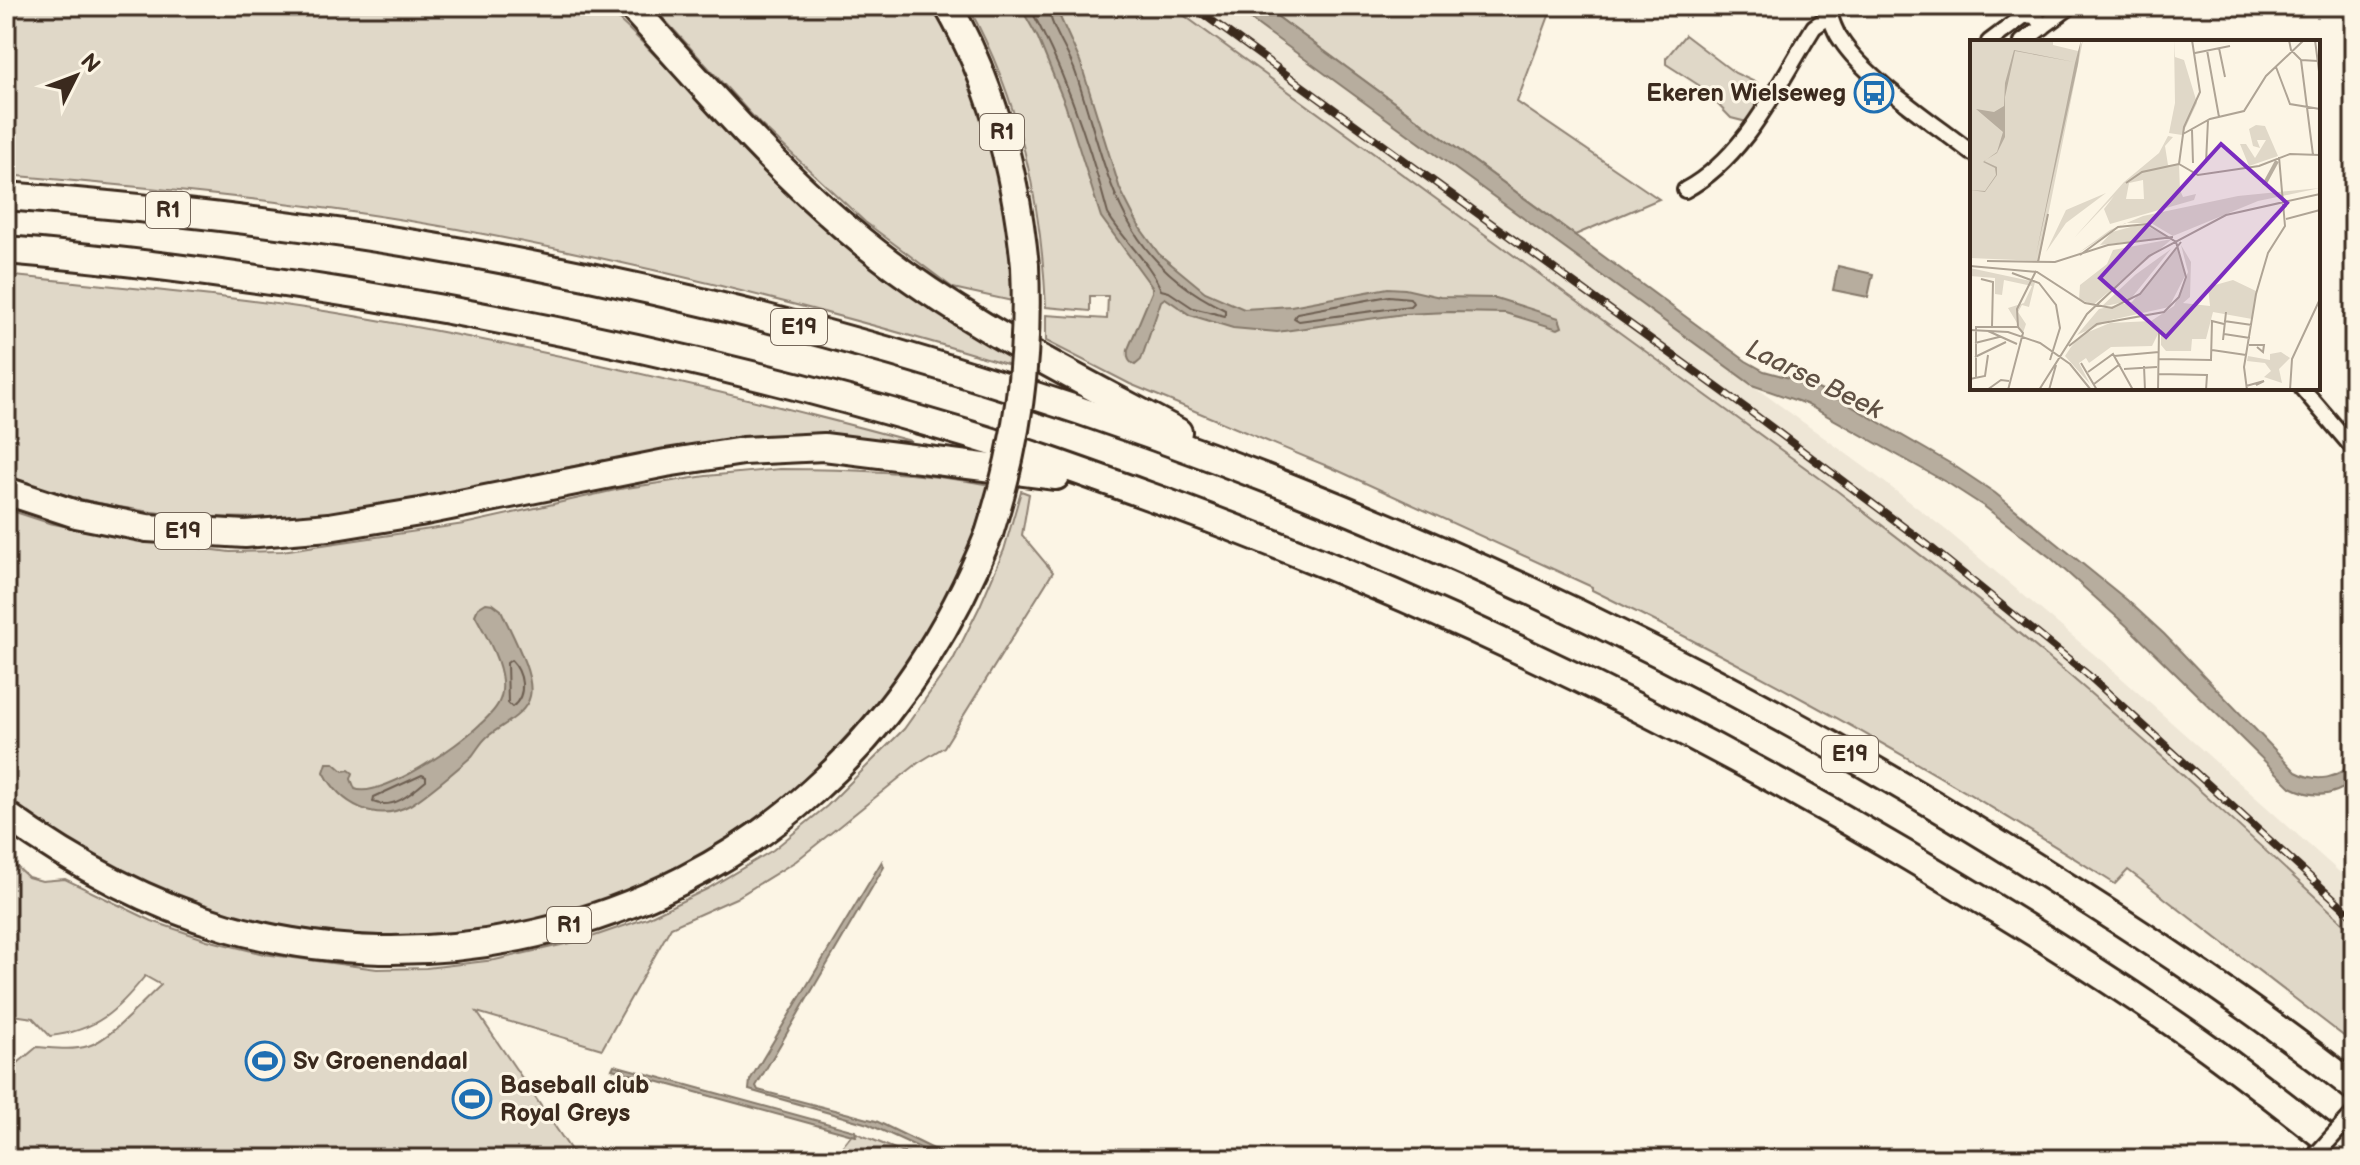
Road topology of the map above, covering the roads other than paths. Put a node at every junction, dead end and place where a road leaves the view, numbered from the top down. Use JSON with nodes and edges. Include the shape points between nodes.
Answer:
{"nodes":[{"id":1,"x":631,"y":6,"type":"edge"},
{"id":2,"x":948,"y":6,"type":"edge"},
{"id":3,"x":2071,"y":6,"type":"edge"},
{"id":4,"x":1829,"y":11,"type":"edge"},
{"id":5,"x":2043,"y":27,"type":"junction"},
{"id":6,"x":1992,"y":40,"type":"edge"},
{"id":7,"x":2025,"y":40,"type":"edge"},
{"id":8,"x":1970,"y":151,"type":"edge"},
{"id":9,"x":1685,"y":190,"type":"dead end"},
{"id":10,"x":6,"y":196,"type":"edge"},
{"id":11,"x":329,"y":230,"type":"joint"},
{"id":12,"x":6,"y":250,"type":"edge"},
{"id":13,"x":325,"y":289,"type":"joint"},
{"id":14,"x":2304,"y":390,"type":"edge"},
{"id":15,"x":2354,"y":449,"type":"edge"},
{"id":16,"x":1257,"y":474,"type":"junction"},
{"id":17,"x":1115,"y":484,"type":"junction"},
{"id":18,"x":6,"y":491,"type":"edge"},
{"id":19,"x":6,"y":815,"type":"edge"},
{"id":20,"x":2354,"y":1087,"type":"edge"},
{"id":21,"x":2354,"y":1113,"type":"edge"},
{"id":22,"x":2312,"y":1159,"type":"edge"},
{"id":23,"x":2353,"y":1159,"type":"edge"}],
"edges":[{"from":1,"to":16,"type":"highway","number":"E19","via":[[749,138],[894,266],[974,321]]},
{"from":2,"to":19,"type":"highway","number":"R1","bridge":true,"via":[[1004,138],[1016,192],[1027,310],[1022,397],[989,534],[956,606],[916,673],[861,743],[813,791],[709,866],[639,900],[510,939],[427,949],[357,948],[227,927],[147,898],[77,863]]},
{"from":3,"to":5,"type":"street"},
{"from":4,"to":8,"type":"street","via":[[1851,54]]},
{"from":4,"to":9,"type":"street","via":[[1746,135],[1725,161]]},
{"from":5,"to":6,"type":"street","via":[[2035,16],[2025,15]]},
{"from":5,"to":7,"type":"street"},
{"from":10,"to":11,"type":"highway","number":"R1"},
{"from":11,"to":16,"type":"highway","number":"E19","via":[[525,264],[749,313],[1026,393]]},
{"from":12,"to":13,"type":"highway","number":"R1"},
{"from":13,"to":17,"type":"highway","number":"E19","via":[[679,356],[954,430]]},
{"from":14,"to":15,"type":"street"},
{"from":16,"to":20,"type":"highway","number":"E19","via":[[1409,535],[1613,628],[1814,734],[2106,911]]},
{"from":17,"to":18,"type":"highway","number":"E19","via":[[824,447],[743,451],[420,512],[245,534],[136,526],[76,514]]},
{"from":17,"to":23,"type":"highway","number":"E19","via":[[1294,551],[1496,637],[1782,783],[2083,964],[2202,1043]]},
{"from":21,"to":22,"type":"street","bridge":true}]}
